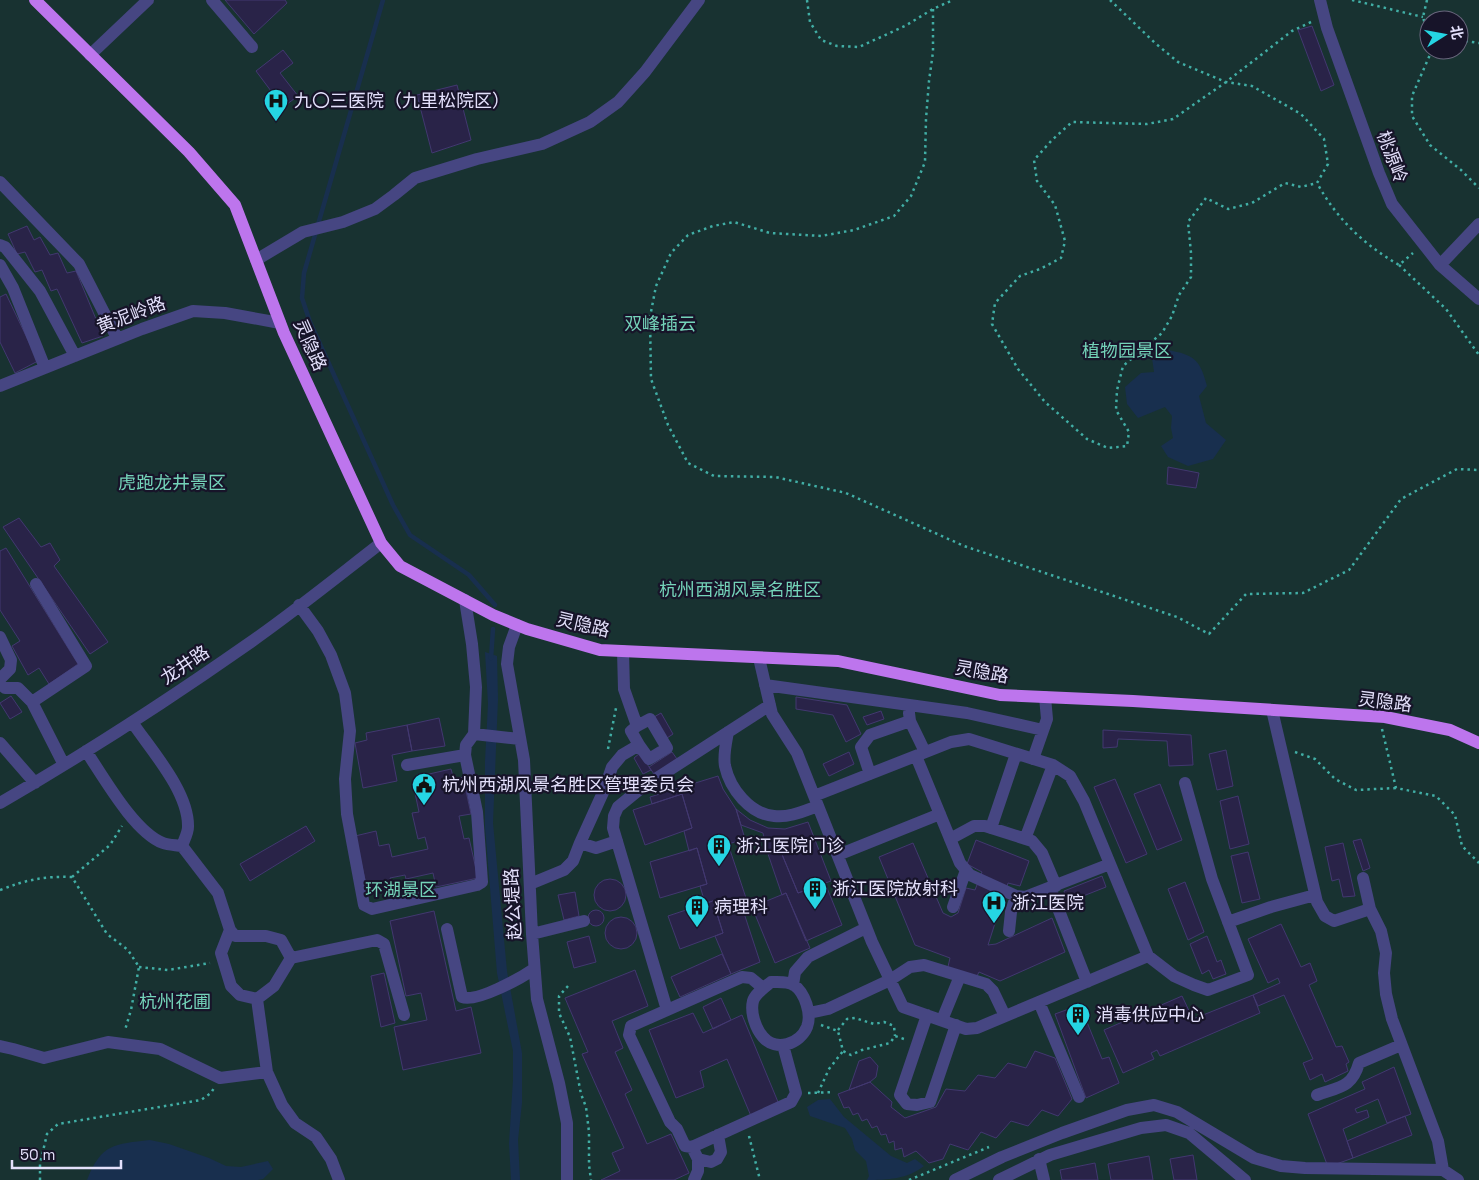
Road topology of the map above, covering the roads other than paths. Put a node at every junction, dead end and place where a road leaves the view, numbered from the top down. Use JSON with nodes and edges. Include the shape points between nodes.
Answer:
{"nodes":[{"id":1,"x":35,"y":0,"type":"edge"},
{"id":2,"x":148,"y":0,"type":"edge"},
{"id":3,"x":212,"y":0,"type":"edge"},
{"id":4,"x":699,"y":0,"type":"edge"},
{"id":5,"x":1320,"y":0,"type":"edge"},
{"id":6,"x":252,"y":47,"type":"dead end"},
{"id":7,"x":90,"y":55,"type":"junction"},
{"id":8,"x":1,"y":186,"type":"edge"},
{"id":9,"x":1479,"y":224,"type":"edge"},
{"id":10,"x":0,"y":245,"type":"edge"},
{"id":11,"x":256,"y":260,"type":"junction"},
{"id":12,"x":0,"y":265,"type":"edge"},
{"id":13,"x":1440,"y":265,"type":"junction"},
{"id":14,"x":1479,"y":299,"type":"edge"},
{"id":15,"x":280,"y":323,"type":"junction"},
{"id":16,"x":117,"y":338,"type":"junction"},
{"id":17,"x":74,"y":356,"type":"junction"},
{"id":18,"x":45,"y":368,"type":"junction"},
{"id":19,"x":0,"y":386,"type":"edge"},
{"id":20,"x":381,"y":543,"type":"junction"},
{"id":21,"x":36,"y":584,"type":"dead end"},
{"id":22,"x":465,"y":600,"type":"junction"},
{"id":23,"x":299,"y":605,"type":"junction"},
{"id":24,"x":517,"y":625,"type":"junction"},
{"id":25,"x":0,"y":638,"type":"edge"},
{"id":26,"x":623,"y":651,"type":"junction"},
{"id":27,"x":759,"y":658,"type":"junction"},
{"id":28,"x":0,"y":679,"type":"edge"},
{"id":29,"x":0,"y":683,"type":"edge"},
{"id":30,"x":765,"y":685,"type":"junction"},
{"id":31,"x":1045,"y":697,"type":"junction"},
{"id":32,"x":32,"y":702,"type":"junction"},
{"id":33,"x":907,"y":704,"type":"junction"},
{"id":34,"x":770,"y":705,"type":"junction"},
{"id":35,"x":1272,"y":710,"type":"junction"},
{"id":36,"x":910,"y":720,"type":"junction"},
{"id":37,"x":132,"y":722,"type":"junction"},
{"id":38,"x":637,"y":726,"type":"junction"},
{"id":39,"x":1043,"y":730,"type":"junction"},
{"id":40,"x":728,"y":732,"type":"junction"},
{"id":41,"x":478,"y":734,"type":"junction"},
{"id":42,"x":520,"y":739,"type":"junction"},
{"id":43,"x":0,"y":743,"type":"edge"},
{"id":44,"x":1479,"y":743,"type":"edge"},
{"id":45,"x":639,"y":745,"type":"junction"},
{"id":46,"x":86,"y":751,"type":"junction"},
{"id":47,"x":921,"y":754,"type":"junction"},
{"id":48,"x":1016,"y":754,"type":"junction"},
{"id":49,"x":465,"y":755,"type":"junction"},
{"id":50,"x":1033,"y":759,"type":"junction"},
{"id":51,"x":64,"y":765,"type":"junction"},
{"id":52,"x":406,"y":765,"type":"dead end"},
{"id":53,"x":1053,"y":765,"type":"junction"},
{"id":54,"x":870,"y":774,"type":"junction"},
{"id":55,"x":35,"y":783,"type":"junction"},
{"id":56,"x":1185,"y":783,"type":"dead end"},
{"id":57,"x":816,"y":801,"type":"junction"},
{"id":58,"x":0,"y":803,"type":"edge"},
{"id":59,"x":940,"y":814,"type":"junction"},
{"id":60,"x":991,"y":828,"type":"junction"},
{"id":61,"x":1025,"y":839,"type":"junction"},
{"id":62,"x":950,"y":840,"type":"junction"},
{"id":63,"x":617,"y":841,"type":"junction"},
{"id":64,"x":580,"y":843,"type":"junction"},
{"id":65,"x":182,"y":846,"type":"junction"},
{"id":66,"x":838,"y":855,"type":"junction"},
{"id":67,"x":1110,"y":864,"type":"junction"},
{"id":68,"x":966,"y":870,"type":"junction"},
{"id":69,"x":1363,"y":878,"type":"dead end"},
{"id":70,"x":530,"y":884,"type":"junction"},
{"id":71,"x":1053,"y":887,"type":"junction"},
{"id":72,"x":1315,"y":895,"type":"junction"},
{"id":73,"x":1016,"y":896,"type":"junction"},
{"id":74,"x":953,"y":907,"type":"dead end"},
{"id":75,"x":1370,"y":909,"type":"junction"},
{"id":76,"x":584,"y":921,"type":"dead end"},
{"id":77,"x":1228,"y":922,"type":"junction"},
{"id":78,"x":866,"y":928,"type":"junction"},
{"id":79,"x":230,"y":930,"type":"junction"},
{"id":80,"x":446,"y":930,"type":"dead end"},
{"id":81,"x":1009,"y":931,"type":"dead end"},
{"id":82,"x":532,"y":934,"type":"junction"},
{"id":83,"x":1148,"y":956,"type":"junction"},
{"id":84,"x":292,"y":958,"type":"junction"},
{"id":85,"x":534,"y":969,"type":"junction"},
{"id":86,"x":960,"y":976,"type":"junction"},
{"id":87,"x":890,"y":980,"type":"junction"},
{"id":88,"x":1087,"y":982,"type":"junction"},
{"id":89,"x":793,"y":985,"type":"junction"},
{"id":90,"x":763,"y":988,"type":"junction"},
{"id":91,"x":257,"y":999,"type":"junction"},
{"id":92,"x":1040,"y":1002,"type":"junction"},
{"id":93,"x":667,"y":1010,"type":"junction"},
{"id":94,"x":404,"y":1015,"type":"dead end"},
{"id":95,"x":927,"y":1015,"type":"junction"},
{"id":96,"x":1005,"y":1016,"type":"junction"},
{"id":97,"x":808,"y":1017,"type":"junction"},
{"id":98,"x":942,"y":1020,"type":"junction"},
{"id":99,"x":956,"y":1025,"type":"junction"},
{"id":100,"x":783,"y":1045,"type":"junction"},
{"id":101,"x":1401,"y":1045,"type":"junction"},
{"id":102,"x":0,"y":1046,"type":"edge"},
{"id":103,"x":267,"y":1072,"type":"junction"},
{"id":104,"x":1317,"y":1095,"type":"dead end"},
{"id":105,"x":1079,"y":1097,"type":"dead end"},
{"id":106,"x":718,"y":1135,"type":"junction"},
{"id":107,"x":692,"y":1147,"type":"junction"},
{"id":108,"x":698,"y":1159,"type":"junction"},
{"id":109,"x":1040,"y":1160,"type":"junction"},
{"id":110,"x":1443,"y":1170,"type":"junction"},
{"id":111,"x":1358,"y":1175,"type":"edge"},
{"id":112,"x":339,"y":1180,"type":"edge"},
{"id":113,"x":567,"y":1180,"type":"edge"},
{"id":114,"x":694,"y":1180,"type":"edge"},
{"id":115,"x":955,"y":1180,"type":"edge"},
{"id":116,"x":998,"y":1180,"type":"edge"},
{"id":117,"x":1044,"y":1180,"type":"edge"},
{"id":118,"x":1245,"y":1180,"type":"edge"},
{"id":119,"x":1458,"y":1180,"type":"edge"}],
"edges":[{"from":1,"to":7,"type":"main road","name":"灵隐路"},
{"from":2,"to":7,"type":"street"},
{"from":3,"to":6,"type":"street"},
{"from":4,"to":11,"type":"street","via":[[645,72],[618,102],[590,122],[542,144],[415,178],[375,209],[306,232]]},
{"from":5,"to":13,"type":"street","name":"桃源岭","via":[[1366,139],[1392,204]]},
{"from":7,"to":11,"type":"main road","name":"灵隐路","via":[[189,152],[236,205]]},
{"from":8,"to":16,"type":"street","via":[[79,264]]},
{"from":9,"to":13,"type":"street"},
{"from":10,"to":17,"type":"street","via":[[40,291]]},
{"from":11,"to":15,"type":"main road","name":"灵隐路"},
{"from":12,"to":18,"type":"street","via":[[13,288]]},
{"from":13,"to":14,"type":"street","name":"桃源岭"},
{"from":15,"to":16,"type":"street","name":"黄泥岭路","via":[[225,312],[193,311]]},
{"from":15,"to":20,"type":"main road","name":"灵隐路"},
{"from":16,"to":17,"type":"street","name":"黄泥岭路"},
{"from":17,"to":18,"type":"street","name":"黄泥岭路"},
{"from":18,"to":19,"type":"street","name":"黄泥岭路"},
{"from":20,"to":22,"type":"main road","name":"灵隐路","via":[[400,566]]},
{"from":20,"to":23,"type":"street","name":"龙井路"},
{"from":21,"to":32,"type":"street","via":[[86,666]]},
{"from":22,"to":24,"type":"main road","name":"灵隐路"},
{"from":22,"to":41,"type":"street","via":[[472,644]]},
{"from":23,"to":37,"type":"street","name":"龙井路"},
{"from":23,"to":49,"type":"street","via":[[331,655],[345,693],[350,731],[345,779],[347,814],[364,905],[372,909],[482,882],[477,812]]},
{"from":24,"to":26,"type":"main road","name":"灵隐路","via":[[600,650]]},
{"from":24,"to":42,"type":"street","name":"赵公堤路","via":[[507,664]]},
{"from":25,"to":28,"type":"street","via":[[11,660],[10,669]]},
{"from":26,"to":27,"type":"main road","name":"灵隐路"},
{"from":26,"to":38,"type":"street","via":[[624,689]]},
{"from":27,"to":30,"type":"street"},
{"from":27,"to":31,"type":"main road","name":"灵隐路","via":[[838,662],[1000,695]]},
{"from":29,"to":32,"type":"street","via":[[5,688],[18,688]]},
{"from":30,"to":33,"type":"street"},
{"from":30,"to":34,"type":"street"},
{"from":31,"to":35,"type":"main road","name":"灵隐路"},
{"from":31,"to":39,"type":"street","via":[[1047,719]]},
{"from":32,"to":51,"type":"street"},
{"from":33,"to":36,"type":"street"},
{"from":33,"to":39,"type":"street"},
{"from":34,"to":40,"type":"street"},
{"from":34,"to":57,"type":"street","via":[[772,714],[797,753]]},
{"from":35,"to":44,"type":"main road","name":"灵隐路","via":[[1379,716],[1450,730]]},
{"from":35,"to":72,"type":"street"},
{"from":36,"to":47,"type":"street"},
{"from":36,"to":54,"type":"street","via":[[870,735],[865,741],[861,747]]},
{"from":37,"to":46,"type":"street","name":"龙井路"},
{"from":37,"to":65,"type":"street","via":[[180,792],[188,828]]},
{"from":38,"to":45,"type":"street","via":[[631,731]]},
{"from":38,"to":45,"type":"street","via":[[650,719],[667,748],[649,759]]},
{"from":39,"to":50,"type":"street"},
{"from":40,"to":57,"type":"street","via":[[725,766],[738,793],[747,802],[760,812],[788,816]]},
{"from":40,"to":63,"type":"street","via":[[618,807],[613,828]]},
{"from":41,"to":42,"type":"street"},
{"from":41,"to":49,"type":"street","via":[[466,744]]},
{"from":42,"to":70,"type":"street","name":"赵公堤路","via":[[524,760]]},
{"from":43,"to":55,"type":"street"},
{"from":45,"to":64,"type":"street","via":[[622,755],[612,767]]},
{"from":46,"to":51,"type":"street","name":"龙井路"},
{"from":46,"to":65,"type":"street","via":[[145,832],[162,842]]},
{"from":47,"to":48,"type":"street","via":[[968,739]]},
{"from":47,"to":54,"type":"street"},
{"from":47,"to":59,"type":"street"},
{"from":48,"to":50,"type":"street"},
{"from":48,"to":60,"type":"street"},
{"from":49,"to":52,"type":"street"},
{"from":50,"to":53,"type":"street"},
{"from":51,"to":55,"type":"street","name":"龙井路"},
{"from":53,"to":61,"type":"street"},
{"from":53,"to":67,"type":"street","via":[[1070,776]]},
{"from":54,"to":57,"type":"street"},
{"from":55,"to":58,"type":"street","name":"龙井路"},
{"from":56,"to":77,"type":"street","via":[[1212,879]]},
{"from":57,"to":66,"type":"street"},
{"from":59,"to":62,"type":"street"},
{"from":59,"to":66,"type":"street"},
{"from":60,"to":61,"type":"street"},
{"from":60,"to":62,"type":"street","via":[[974,826]]},
{"from":61,"to":71,"type":"street","via":[[1032,841],[1042,853]]},
{"from":62,"to":68,"type":"street"},
{"from":63,"to":64,"type":"street","via":[[596,848]]},
{"from":63,"to":93,"type":"street"},
{"from":64,"to":70,"type":"street","via":[[573,861],[564,870]]},
{"from":65,"to":79,"type":"street","via":[[218,893]]},
{"from":66,"to":78,"type":"street"},
{"from":67,"to":71,"type":"street"},
{"from":67,"to":83,"type":"street"},
{"from":68,"to":73,"type":"street","via":[[970,875]]},
{"from":68,"to":74,"type":"street"},
{"from":69,"to":75,"type":"street"},
{"from":70,"to":82,"type":"street","name":"赵公堤路"},
{"from":71,"to":73,"type":"street","via":[[1025,897]]},
{"from":71,"to":88,"type":"street"},
{"from":72,"to":75,"type":"street","via":[[1325,916],[1334,921]]},
{"from":72,"to":77,"type":"street"},
{"from":73,"to":81,"type":"street"},
{"from":75,"to":101,"type":"street","via":[[1381,931],[1386,953],[1386,994]]},
{"from":76,"to":82,"type":"street"},
{"from":77,"to":83,"type":"street","via":[[1248,976],[1208,990],[1174,976]]},
{"from":78,"to":87,"type":"street"},
{"from":78,"to":89,"type":"street","via":[[808,957],[795,972]]},
{"from":79,"to":84,"type":"street","via":[[235,936],[266,936],[281,940]]},
{"from":79,"to":91,"type":"street","via":[[221,953],[231,986],[240,995]]},
{"from":80,"to":85,"type":"street","via":[[462,997],[466,999],[514,982]]},
{"from":82,"to":85,"type":"street","name":"赵公堤路"},
{"from":83,"to":88,"type":"street"},
{"from":84,"to":91,"type":"street","via":[[274,986]]},
{"from":84,"to":94,"type":"street","via":[[377,940],[384,944]]},
{"from":85,"to":113,"type":"street","name":"赵公堤路","via":[[537,998],[567,1123]]},
{"from":86,"to":87,"type":"street","via":[[924,964],[910,967]]},
{"from":86,"to":96,"type":"street","via":[[986,984]]},
{"from":86,"to":98,"type":"street"},
{"from":87,"to":95,"type":"street","via":[[903,1007]]},
{"from":87,"to":97,"type":"street"},
{"from":88,"to":92,"type":"street"},
{"from":89,"to":90,"type":"street","via":[[771,982]]},
{"from":89,"to":97,"type":"street","via":[[803,996]]},
{"from":90,"to":93,"type":"street","via":[[751,978],[742,977]]},
{"from":90,"to":100,"type":"street","via":[[753,1000],[756,1025],[764,1039]]},
{"from":91,"to":103,"type":"street"},
{"from":92,"to":96,"type":"street"},
{"from":92,"to":105,"type":"street"},
{"from":93,"to":107,"type":"street","via":[[631,1026],[630,1035],[670,1122],[685,1146]]},
{"from":95,"to":98,"type":"street"},
{"from":95,"to":99,"type":"street","via":[[900,1095],[907,1104],[930,1102]]},
{"from":96,"to":99,"type":"street","via":[[977,1028],[966,1029]]},
{"from":97,"to":100,"type":"street","via":[[807,1027],[801,1036],[791,1044]]},
{"from":98,"to":99,"type":"street"},
{"from":100,"to":106,"type":"street","via":[[796,1093],[792,1102]]},
{"from":101,"to":104,"type":"street","via":[[1358,1064],[1356,1075],[1348,1084]]},
{"from":101,"to":110,"type":"street","via":[[1438,1141]]},
{"from":102,"to":103,"type":"street","via":[[44,1058],[108,1042],[160,1048],[220,1078]]},
{"from":103,"to":112,"type":"street","via":[[282,1105],[295,1123],[316,1137],[331,1159]]},
{"from":106,"to":107,"type":"street"},
{"from":106,"to":108,"type":"street","via":[[721,1152],[717,1160]]},
{"from":107,"to":108,"type":"street"},
{"from":108,"to":114,"type":"street"},
{"from":109,"to":116,"type":"street"},
{"from":109,"to":117,"type":"street"},
{"from":109,"to":118,"type":"street","via":[[1141,1128],[1166,1125],[1189,1133]]},
{"from":110,"to":111,"type":"street"},
{"from":110,"to":119,"type":"street"},
{"from":111,"to":115,"type":"street","via":[[1289,1167],[1254,1158],[1177,1112],[1154,1105],[1127,1110],[1062,1133]]}]}
